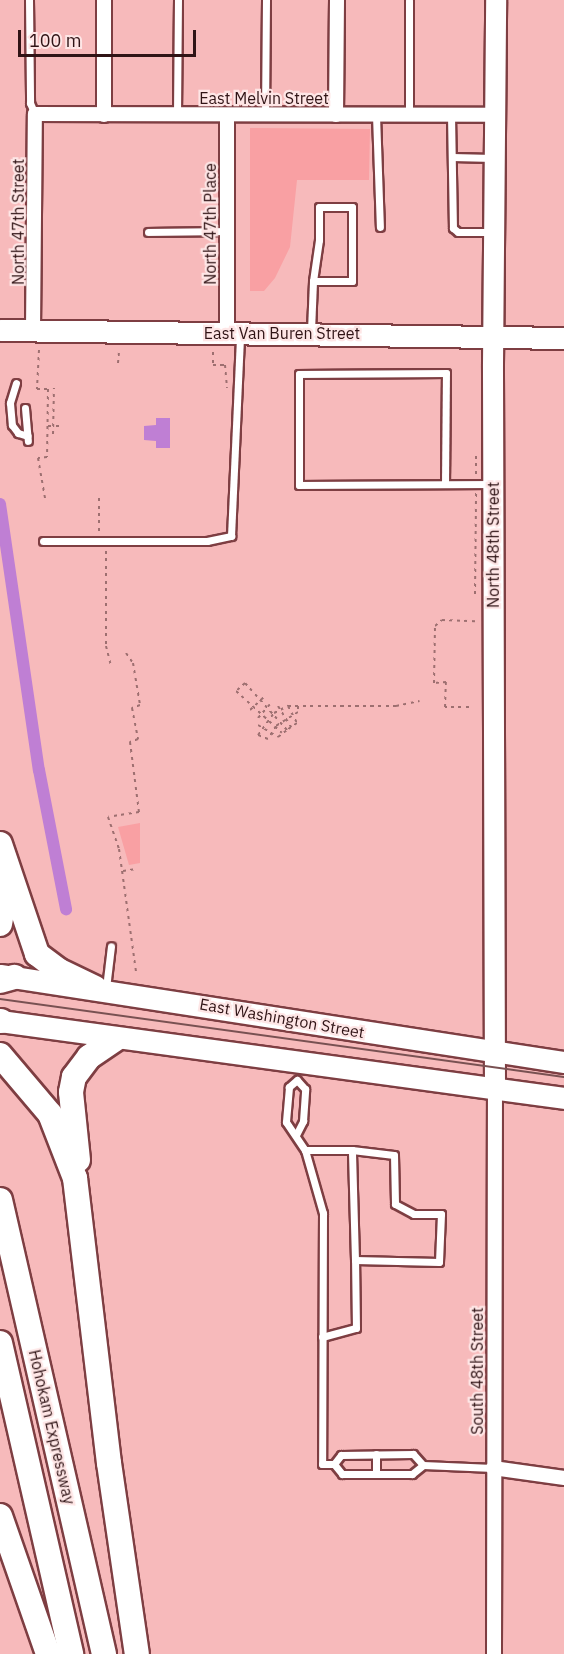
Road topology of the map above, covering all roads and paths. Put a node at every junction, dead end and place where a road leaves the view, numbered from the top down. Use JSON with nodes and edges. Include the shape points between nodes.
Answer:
{"nodes":[{"id":1,"x":29,"y":0,"type":"edge"},
{"id":2,"x":104,"y":0,"type":"edge"},
{"id":3,"x":178,"y":0,"type":"edge"},
{"id":4,"x":266,"y":0,"type":"edge"},
{"id":5,"x":337,"y":0,"type":"edge"},
{"id":6,"x":409,"y":0,"type":"edge"},
{"id":7,"x":496,"y":0,"type":"edge"},
{"id":8,"x":34,"y":114,"type":"junction"},
{"id":9,"x":104,"y":115,"type":"junction"},
{"id":10,"x":177,"y":115,"type":"junction"},
{"id":11,"x":227,"y":115,"type":"junction"},
{"id":12,"x":265,"y":115,"type":"junction"},
{"id":13,"x":336,"y":115,"type":"junction"},
{"id":14,"x":376,"y":115,"type":"junction"},
{"id":15,"x":409,"y":115,"type":"junction"},
{"id":16,"x":451,"y":115,"type":"junction"},
{"id":17,"x":494,"y":115,"type":"junction"},
{"id":18,"x":452,"y":157,"type":"junction"},
{"id":19,"x":493,"y":158,"type":"junction"},
{"id":20,"x":380,"y":227,"type":"dead end"},
{"id":21,"x":227,"y":231,"type":"junction"},
{"id":22,"x":148,"y":232,"type":"dead end"},
{"id":23,"x":493,"y":232,"type":"junction"},
{"id":24,"x":313,"y":281,"type":"junction"},
{"id":25,"x":5,"y":329,"type":"edge"},
{"id":26,"x":234,"y":333,"type":"junction"},
{"id":27,"x":311,"y":333,"type":"junction"},
{"id":28,"x":493,"y":335,"type":"junction"},
{"id":29,"x":564,"y":338,"type":"edge"},
{"id":30,"x":36,"y":340,"type":"junction"},
{"id":31,"x":119,"y":351,"type":"dead end"},
{"id":32,"x":213,"y":352,"type":"dead end"},
{"id":33,"x":118,"y":363,"type":"dead end"},
{"id":34,"x":16,"y":382,"type":"dead end"},
{"id":35,"x":54,"y":388,"type":"dead end"},
{"id":36,"x":227,"y":398,"type":"dead end"},
{"id":37,"x":25,"y":408,"type":"dead end"},
{"id":38,"x":48,"y":426,"type":"junction"},
{"id":39,"x":54,"y":426,"type":"junction"},
{"id":40,"x":61,"y":426,"type":"dead end"},
{"id":41,"x":54,"y":434,"type":"dead end"},
{"id":42,"x":445,"y":484,"type":"junction"},
{"id":43,"x":493,"y":484,"type":"junction"},
{"id":44,"x":45,"y":498,"type":"dead end"},
{"id":45,"x":99,"y":498,"type":"dead end"},
{"id":46,"x":43,"y":541,"type":"dead end"},
{"id":47,"x":99,"y":541,"type":"junction"},
{"id":48,"x":475,"y":621,"type":"dead end"},
{"id":49,"x":126,"y":653,"type":"dead end"},
{"id":50,"x":111,"y":666,"type":"dead end"},
{"id":51,"x":434,"y":683,"type":"junction"},
{"id":52,"x":434,"y":687,"type":"dead end"},
{"id":53,"x":264,"y":697,"type":"dead end"},
{"id":54,"x":261,"y":700,"type":"junction"},
{"id":55,"x":419,"y":701,"type":"dead end"},
{"id":56,"x":270,"y":704,"type":"dead end"},
{"id":57,"x":278,"y":706,"type":"dead end"},
{"id":58,"x":288,"y":706,"type":"junction"},
{"id":59,"x":298,"y":706,"type":"dead end"},
{"id":60,"x":267,"y":707,"type":"junction"},
{"id":61,"x":469,"y":707,"type":"dead end"},
{"id":62,"x":251,"y":709,"type":"junction"},
{"id":63,"x":281,"y":710,"type":"junction"},
{"id":64,"x":273,"y":714,"type":"junction"},
{"id":65,"x":292,"y":715,"type":"junction"},
{"id":66,"x":259,"y":716,"type":"junction"},
{"id":67,"x":286,"y":718,"type":"junction"},
{"id":68,"x":268,"y":721,"type":"junction"},
{"id":69,"x":280,"y":722,"type":"junction"},
{"id":70,"x":258,"y":725,"type":"dead end"},
{"id":71,"x":275,"y":727,"type":"junction"},
{"id":72,"x":291,"y":727,"type":"junction"},
{"id":73,"x":262,"y":728,"type":"junction"},
{"id":74,"x":287,"y":730,"type":"junction"},
{"id":75,"x":271,"y":733,"type":"junction"},
{"id":76,"x":282,"y":733,"type":"junction"},
{"id":77,"x":3,"y":854,"type":"edge"},
{"id":78,"x":136,"y":869,"type":"dead end"},
{"id":79,"x":123,"y":871,"type":"junction"},
{"id":80,"x":0,"y":924,"type":"edge"},
{"id":81,"x":111,"y":946,"type":"dead end"},
{"id":82,"x":136,"y":972,"type":"dead end"},
{"id":83,"x":5,"y":978,"type":"edge"},
{"id":84,"x":100,"y":989,"type":"junction"},
{"id":85,"x":0,"y":1021,"type":"edge"},
{"id":86,"x":116,"y":1039,"type":"junction"},
{"id":87,"x":496,"y":1052,"type":"junction"},
{"id":88,"x":0,"y":1055,"type":"edge"},
{"id":89,"x":564,"y":1062,"type":"edge"},
{"id":90,"x":297,"y":1071,"type":"junction"},
{"id":91,"x":495,"y":1089,"type":"junction"},
{"id":92,"x":564,"y":1098,"type":"edge"},
{"id":93,"x":287,"y":1104,"type":"junction"},
{"id":94,"x":303,"y":1104,"type":"junction"},
{"id":95,"x":296,"y":1135,"type":"junction"},
{"id":96,"x":305,"y":1150,"type":"junction"},
{"id":97,"x":352,"y":1150,"type":"junction"},
{"id":98,"x":78,"y":1192,"type":"junction"},
{"id":99,"x":0,"y":1200,"type":"edge"},
{"id":100,"x":355,"y":1260,"type":"junction"},
{"id":101,"x":322,"y":1337,"type":"junction"},
{"id":102,"x":0,"y":1343,"type":"edge"},
{"id":103,"x":376,"y":1454,"type":"junction"},
{"id":104,"x":334,"y":1464,"type":"junction"},
{"id":105,"x":423,"y":1465,"type":"junction"},
{"id":106,"x":493,"y":1468,"type":"junction"},
{"id":107,"x":376,"y":1473,"type":"junction"},
{"id":108,"x":564,"y":1478,"type":"edge"},
{"id":109,"x":0,"y":1516,"type":"edge"},
{"id":110,"x":48,"y":1654,"type":"edge"},
{"id":111,"x":71,"y":1654,"type":"edge"},
{"id":112,"x":104,"y":1654,"type":"edge"},
{"id":113,"x":137,"y":1654,"type":"edge"},
{"id":114,"x":494,"y":1654,"type":"edge"}],
"edges":[{"from":1,"to":8,"type":"lane","via":[[30,103]]},
{"from":2,"to":9,"type":"street"},
{"from":3,"to":10,"type":"lane"},
{"from":4,"to":12,"type":"lane"},
{"from":5,"to":13,"type":"street"},
{"from":6,"to":15,"type":"lane"},
{"from":7,"to":17,"type":"street","name":"North 48th Street"},
{"from":8,"to":9,"type":"street","name":"East Melvin Street"},
{"from":8,"to":30,"type":"street","name":"North 47th Street"},
{"from":9,"to":10,"type":"street","name":"East Melvin Street"},
{"from":10,"to":11,"type":"street","name":"East Melvin Street"},
{"from":11,"to":12,"type":"street","name":"East Melvin Street"},
{"from":11,"to":21,"type":"street","name":"North 47th Place"},
{"from":12,"to":13,"type":"street","name":"East Melvin Street"},
{"from":13,"to":14,"type":"street","name":"East Melvin Street"},
{"from":14,"to":15,"type":"street","name":"East Melvin Street"},
{"from":14,"to":20,"type":"lane"},
{"from":15,"to":16,"type":"street","name":"East Melvin Street"},
{"from":16,"to":17,"type":"street","name":"East Melvin Street"},
{"from":16,"to":18,"type":"lane"},
{"from":17,"to":19,"type":"street","name":"North 48th Street"},
{"from":18,"to":19,"type":"lane"},
{"from":18,"to":23,"type":"lane","via":[[453,228],[458,232]]},
{"from":19,"to":23,"type":"street","name":"North 48th Street"},
{"from":21,"to":22,"type":"lane"},
{"from":21,"to":26,"type":"street","name":"North 47th Place"},
{"from":23,"to":28,"type":"street","name":"North 48th Street"},
{"from":24,"to":24,"type":"lane","via":[[319,207],[352,207],[352,281]]},
{"from":24,"to":27,"type":"lane"},
{"from":25,"to":30,"type":"main road","name":"East Van Buren Street"},
{"from":26,"to":27,"type":"main road","name":"East Van Buren Street"},
{"from":26,"to":30,"type":"main road","name":"East Van Buren Street"},
{"from":26,"to":47,"type":"lane","via":[[239,363],[231,536],[207,540]]},
{"from":27,"to":28,"type":"main road","name":"East Van Buren Street"},
{"from":28,"to":29,"type":"main road","name":"East Van Buren Street"},
{"from":28,"to":43,"type":"street","name":"North 48th Street"},
{"from":30,"to":38,"type":"path","via":[[37,389],[48,390]]},
{"from":31,"to":33,"type":"path"},
{"from":32,"to":36,"type":"path","via":[[213,364],[225,365]]},
{"from":34,"to":37,"type":"lane","via":[[10,403],[12,425],[28,439]]},
{"from":35,"to":39,"type":"path"},
{"from":38,"to":39,"type":"path"},
{"from":38,"to":44,"type":"path","via":[[47,457],[38,458]]},
{"from":39,"to":40,"type":"path"},
{"from":39,"to":41,"type":"path"},
{"from":42,"to":42,"type":"lane","via":[[299,485],[299,374],[446,373]]},
{"from":42,"to":43,"type":"lane"},
{"from":43,"to":87,"type":"street","name":"North 48th Street"},
{"from":45,"to":47,"type":"path"},
{"from":46,"to":47,"type":"lane"},
{"from":47,"to":50,"type":"path","via":[[99,548],[106,549],[106,646]]},
{"from":48,"to":51,"type":"path","via":[[442,620],[435,626]]},
{"from":49,"to":79,"type":"path","via":[[133,663],[140,705],[132,708],[138,739],[130,742],[139,812],[108,817]]},
{"from":51,"to":52,"type":"path"},
{"from":51,"to":61,"type":"path","via":[[446,682],[445,707]]},
{"from":53,"to":54,"type":"path"},
{"from":54,"to":60,"type":"path"},
{"from":54,"to":62,"type":"path"},
{"from":54,"to":62,"type":"path","via":[[245,683],[236,691]]},
{"from":55,"to":58,"type":"path","via":[[396,706]]},
{"from":56,"to":60,"type":"path"},
{"from":57,"to":63,"type":"path"},
{"from":58,"to":63,"type":"path"},
{"from":58,"to":65,"type":"path"},
{"from":59,"to":65,"type":"path"},
{"from":60,"to":64,"type":"path"},
{"from":60,"to":66,"type":"path"},
{"from":62,"to":66,"type":"path"},
{"from":63,"to":64,"type":"path"},
{"from":63,"to":67,"type":"path"},
{"from":64,"to":68,"type":"path"},
{"from":64,"to":69,"type":"path"},
{"from":65,"to":67,"type":"path"},
{"from":65,"to":72,"type":"path","via":[[297,723]]},
{"from":66,"to":68,"type":"path"},
{"from":67,"to":69,"type":"path"},
{"from":67,"to":72,"type":"path"},
{"from":68,"to":71,"type":"path"},
{"from":68,"to":73,"type":"path"},
{"from":69,"to":71,"type":"path"},
{"from":69,"to":74,"type":"path"},
{"from":70,"to":73,"type":"path"},
{"from":71,"to":75,"type":"path"},
{"from":71,"to":76,"type":"path"},
{"from":72,"to":74,"type":"path"},
{"from":73,"to":75,"type":"path"},
{"from":73,"to":75,"type":"path","via":[[258,735],[268,740]]},
{"from":74,"to":76,"type":"path"},
{"from":75,"to":76,"type":"path","via":[[278,738]]},
{"from":77,"to":80,"type":"highway","via":[[7,896]]},
{"from":77,"to":84,"type":"highway","via":[[37,954],[58,970]]},
{"from":78,"to":79,"type":"path"},
{"from":79,"to":82,"type":"path"},
{"from":81,"to":84,"type":"lane"},
{"from":83,"to":84,"type":"main road","name":"East Washington Street"},
{"from":84,"to":87,"type":"main road","name":"East Washington Street"},
{"from":85,"to":86,"type":"main road"},
{"from":86,"to":90,"type":"main road"},
{"from":86,"to":98,"type":"highway","via":[[89,1057],[72,1085]]},
{"from":87,"to":89,"type":"main road","name":"East Washington Street"},
{"from":87,"to":91,"type":"street","name":"North 48th Street"},
{"from":88,"to":98,"type":"highway","via":[[33,1090],[55,1124]]},
{"from":90,"to":91,"type":"main road"},
{"from":90,"to":93,"type":"lane","via":[[289,1087]]},
{"from":90,"to":94,"type":"lane","via":[[304,1089]]},
{"from":91,"to":92,"type":"main road"},
{"from":91,"to":106,"type":"street","name":"South 48th Street"},
{"from":93,"to":94,"type":"lane"},
{"from":93,"to":95,"type":"lane","via":[[286,1122]]},
{"from":94,"to":95,"type":"lane","via":[[303,1121]]},
{"from":95,"to":96,"type":"lane"},
{"from":96,"to":97,"type":"lane"},
{"from":96,"to":101,"type":"lane","via":[[323,1213]]},
{"from":97,"to":100,"type":"lane"},
{"from":97,"to":100,"type":"lane","via":[[394,1155],[395,1204],[414,1214],[441,1214],[439,1262]]},
{"from":98,"to":113,"type":"highway","via":[[109,1463]]},
{"from":99,"to":112,"type":"highway","name":"Hohokam Expressway"},
{"from":100,"to":101,"type":"lane","via":[[356,1328]]},
{"from":101,"to":104,"type":"lane","via":[[322,1464]]},
{"from":102,"to":111,"type":"highway","name":"Hohokam Expressway"},
{"from":103,"to":104,"type":"lane","via":[[340,1455]]},
{"from":103,"to":105,"type":"lane","via":[[413,1454]]},
{"from":103,"to":107,"type":"lane"},
{"from":104,"to":107,"type":"lane","via":[[342,1474]]},
{"from":105,"to":106,"type":"lane"},
{"from":105,"to":107,"type":"lane","via":[[412,1474]]},
{"from":106,"to":108,"type":"street"},
{"from":106,"to":114,"type":"street","name":"South 48th Street"},
{"from":109,"to":110,"type":"highway"}]}
